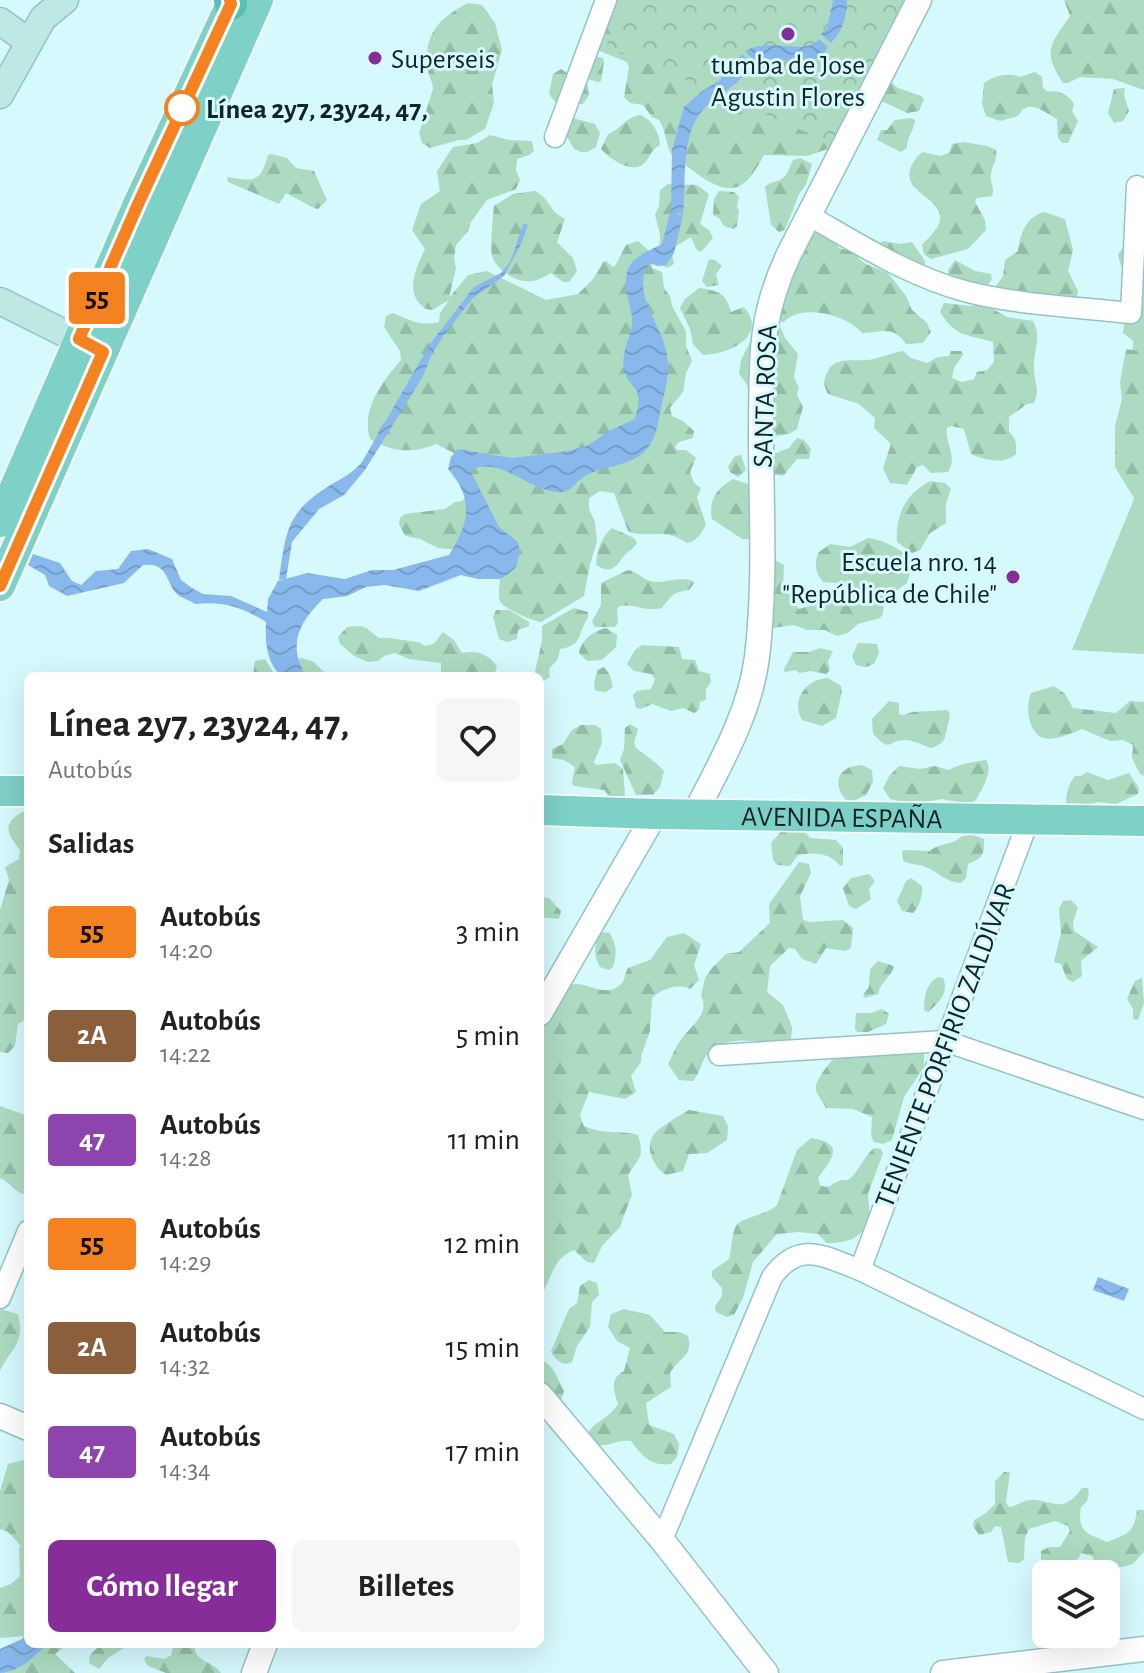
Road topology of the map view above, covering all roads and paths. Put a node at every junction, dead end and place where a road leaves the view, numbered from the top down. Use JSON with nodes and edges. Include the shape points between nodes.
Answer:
{"nodes":[{"id":1,"x":65,"y":0,"type":"edge"},
{"id":2,"x":606,"y":0,"type":"edge"},
{"id":3,"x":919,"y":0,"type":"edge"},
{"id":4,"x":238,"y":1,"type":"edge"},
{"id":5,"x":0,"y":21,"type":"edge"},
{"id":6,"x":29,"y":42,"type":"junction"},
{"id":7,"x":0,"y":95,"type":"edge"},
{"id":8,"x":555,"y":137,"type":"dead end"},
{"id":9,"x":1137,"y":186,"type":"dead end"},
{"id":10,"x":808,"y":215,"type":"junction"},
{"id":11,"x":0,"y":301,"type":"edge"},
{"id":12,"x":91,"y":346,"type":"junction"},
{"id":13,"x":8,"y":526,"type":"edge"},
{"id":14,"x":0,"y":586,"type":"edge"},
{"id":15,"x":0,"y":791,"type":"edge"},
{"id":16,"x":24,"y":791,"type":"edge"},
{"id":17,"x":544,"y":810,"type":"edge"},
{"id":18,"x":655,"y":814,"type":"junction"},
{"id":19,"x":694,"y":815,"type":"junction"},
{"id":20,"x":1029,"y":819,"type":"junction"},
{"id":21,"x":1144,"y":821,"type":"edge"},
{"id":22,"x":544,"y":1006,"type":"edge"},
{"id":23,"x":945,"y":1041,"type":"junction"},
{"id":24,"x":719,"y":1055,"type":"dead end"},
{"id":25,"x":1144,"y":1109,"type":"edge"},
{"id":26,"x":24,"y":1241,"type":"edge"},
{"id":27,"x":860,"y":1270,"type":"junction"},
{"id":28,"x":0,"y":1298,"type":"edge"},
{"id":29,"x":544,"y":1400,"type":"edge"},
{"id":30,"x":1144,"y":1409,"type":"edge"},
{"id":31,"x":0,"y":1416,"type":"edge"},
{"id":32,"x":24,"y":1426,"type":"edge"},
{"id":33,"x":662,"y":1540,"type":"junction"},
{"id":34,"x":263,"y":1648,"type":"edge"},
{"id":35,"x":1144,"y":1649,"type":"edge"},
{"id":36,"x":254,"y":1673,"type":"edge"},
{"id":37,"x":766,"y":1673,"type":"edge"},
{"id":38,"x":943,"y":1673,"type":"edge"}],
"edges":[{"from":1,"to":6,"type":"main road","via":[[43,18]]},
{"from":2,"to":8,"type":"street"},
{"from":3,"to":10,"type":"street","name":"SANTA ROSA"},
{"from":4,"to":12,"type":"main road","via":[[139,202]]},
{"from":5,"to":6,"type":"main road"},
{"from":6,"to":7,"type":"main road"},
{"from":9,"to":10,"type":"street","via":[[1131,313],[967,291],[896,265]]},
{"from":10,"to":19,"type":"street","name":"SANTA ROSA","via":[[775,282],[764,332],[757,660],[728,747]]},
{"from":11,"to":12,"type":"main road"},
{"from":12,"to":13,"type":"main road"},
{"from":13,"to":14,"type":"main road"},
{"from":15,"to":16,"type":"main road"},
{"from":17,"to":18,"type":"main road","name":"AVENIDA ESPAÑA"},
{"from":18,"to":19,"type":"main road","name":"AVENIDA ESPAÑA"},
{"from":18,"to":22,"type":"street"},
{"from":19,"to":20,"type":"main road","name":"AVENIDA ESPAÑA"},
{"from":20,"to":21,"type":"main road","name":"AVENIDA ESPAÑA"},
{"from":20,"to":23,"type":"street","name":"TENIENTE PORFIRIO ZALDÍVAR"},
{"from":23,"to":24,"type":"street"},
{"from":23,"to":25,"type":"street"},
{"from":23,"to":27,"type":"street","name":"TENIENTE PORFIRIO ZALDÍVAR"},
{"from":26,"to":28,"type":"street"},
{"from":27,"to":30,"type":"street"},
{"from":27,"to":33,"type":"street","via":[[812,1253],[801,1253],[780,1266]]},
{"from":29,"to":33,"type":"street"},
{"from":31,"to":32,"type":"street"},
{"from":33,"to":37,"type":"street"},
{"from":34,"to":36,"type":"street"},
{"from":35,"to":38,"type":"street"}]}
